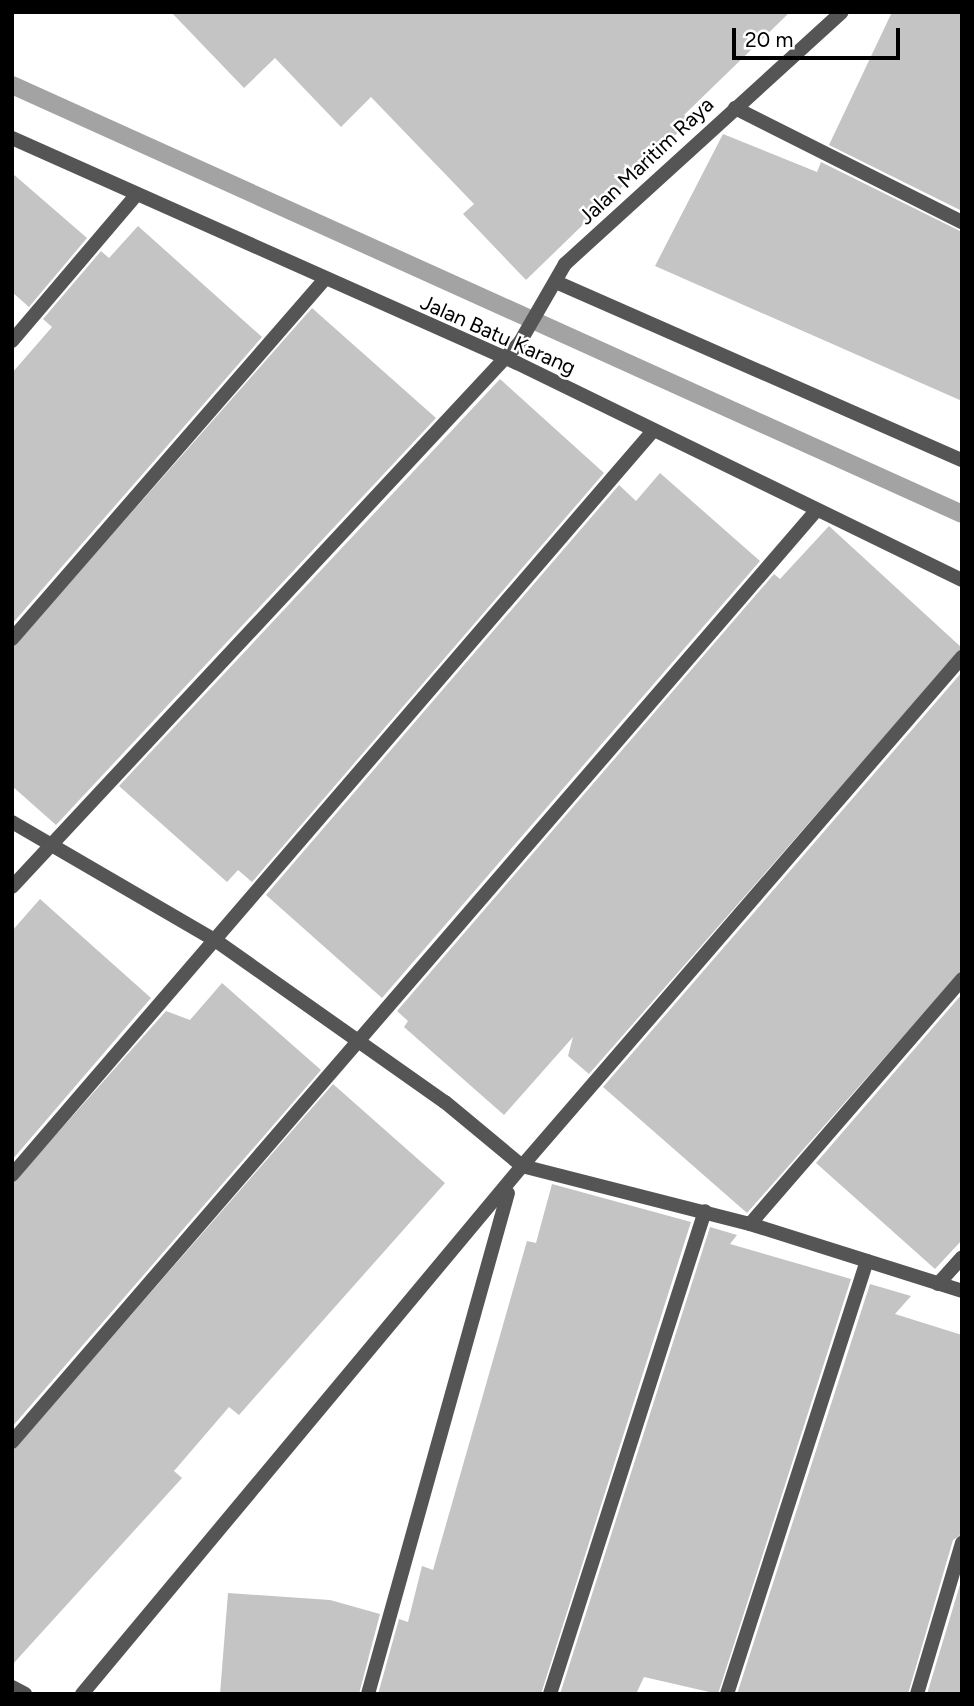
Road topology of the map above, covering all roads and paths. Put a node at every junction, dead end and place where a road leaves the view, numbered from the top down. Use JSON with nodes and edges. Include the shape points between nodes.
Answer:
{"nodes":[{"id":1,"x":842,"y":12,"type":"edge"},
{"id":2,"x":735,"y":108,"type":"junction"},
{"id":3,"x":12,"y":138,"type":"edge"},
{"id":4,"x":137,"y":194,"type":"junction"},
{"id":5,"x":962,"y":222,"type":"edge"},
{"id":6,"x":324,"y":280,"type":"junction"},
{"id":7,"x":553,"y":288,"type":"junction"},
{"id":8,"x":12,"y":341,"type":"edge"},
{"id":9,"x":503,"y":361,"type":"junction"},
{"id":10,"x":652,"y":432,"type":"junction"},
{"id":11,"x":962,"y":460,"type":"edge"},
{"id":12,"x":816,"y":511,"type":"junction"},
{"id":13,"x":962,"y":580,"type":"edge"},
{"id":14,"x":12,"y":639,"type":"edge"},
{"id":15,"x":962,"y":657,"type":"edge"},
{"id":16,"x":12,"y":822,"type":"edge"},
{"id":17,"x":49,"y":843,"type":"junction"},
{"id":18,"x":12,"y":887,"type":"edge"},
{"id":19,"x":215,"y":940,"type":"junction"},
{"id":20,"x":962,"y":979,"type":"edge"},
{"id":21,"x":361,"y":1043,"type":"junction"},
{"id":22,"x":522,"y":1167,"type":"junction"},
{"id":23,"x":12,"y":1175,"type":"edge"},
{"id":24,"x":509,"y":1187,"type":"junction"},
{"id":25,"x":705,"y":1211,"type":"junction"},
{"id":26,"x":750,"y":1224,"type":"junction"},
{"id":27,"x":962,"y":1257,"type":"edge"},
{"id":28,"x":867,"y":1261,"type":"junction"},
{"id":29,"x":938,"y":1283,"type":"junction"},
{"id":30,"x":962,"y":1291,"type":"edge"},
{"id":31,"x":12,"y":1442,"type":"edge"},
{"id":32,"x":962,"y":1543,"type":"edge"},
{"id":33,"x":12,"y":1687,"type":"edge"},
{"id":34,"x":25,"y":1694,"type":"edge"},
{"id":35,"x":82,"y":1694,"type":"edge"},
{"id":36,"x":368,"y":1694,"type":"edge"},
{"id":37,"x":550,"y":1694,"type":"edge"},
{"id":38,"x":727,"y":1694,"type":"edge"},
{"id":39,"x":916,"y":1694,"type":"edge"}],
"edges":[{"from":1,"to":2,"type":"street","name":"Jalan Maritim Raya"},
{"from":2,"to":5,"type":"street"},
{"from":2,"to":7,"type":"street","name":"Jalan Maritim Raya","via":[[565,264]]},
{"from":3,"to":4,"type":"street","name":"Jalan Batu Karang"},
{"from":4,"to":6,"type":"street","name":"Jalan Batu Karang"},
{"from":4,"to":8,"type":"street"},
{"from":6,"to":9,"type":"street","name":"Jalan Batu Karang"},
{"from":6,"to":14,"type":"street"},
{"from":7,"to":9,"type":"street","name":"Jalan Maritim Raya"},
{"from":7,"to":11,"type":"street"},
{"from":9,"to":10,"type":"street","name":"Jalan Batu Karang"},
{"from":9,"to":17,"type":"street","name":"Jalan Maritim Raya"},
{"from":10,"to":12,"type":"street","name":"Jalan Batu Karang"},
{"from":10,"to":19,"type":"street"},
{"from":12,"to":13,"type":"street","name":"Jalan Batu Karang"},
{"from":12,"to":21,"type":"street"},
{"from":15,"to":22,"type":"street"},
{"from":16,"to":17,"type":"street"},
{"from":17,"to":18,"type":"street","name":"Jalan Maritim Raya"},
{"from":17,"to":19,"type":"street"},
{"from":19,"to":21,"type":"street"},
{"from":19,"to":23,"type":"street"},
{"from":20,"to":26,"type":"street"},
{"from":21,"to":22,"type":"street"},
{"from":21,"to":31,"type":"street"},
{"from":22,"to":24,"type":"street"},
{"from":22,"to":25,"type":"street"},
{"from":24,"to":35,"type":"street"},
{"from":24,"to":36,"type":"street"},
{"from":25,"to":26,"type":"street"},
{"from":25,"to":37,"type":"street"},
{"from":26,"to":28,"type":"street"},
{"from":27,"to":29,"type":"street"},
{"from":28,"to":29,"type":"street"},
{"from":28,"to":38,"type":"street"},
{"from":29,"to":30,"type":"street"},
{"from":32,"to":39,"type":"street"},
{"from":33,"to":34,"type":"street"}]}
